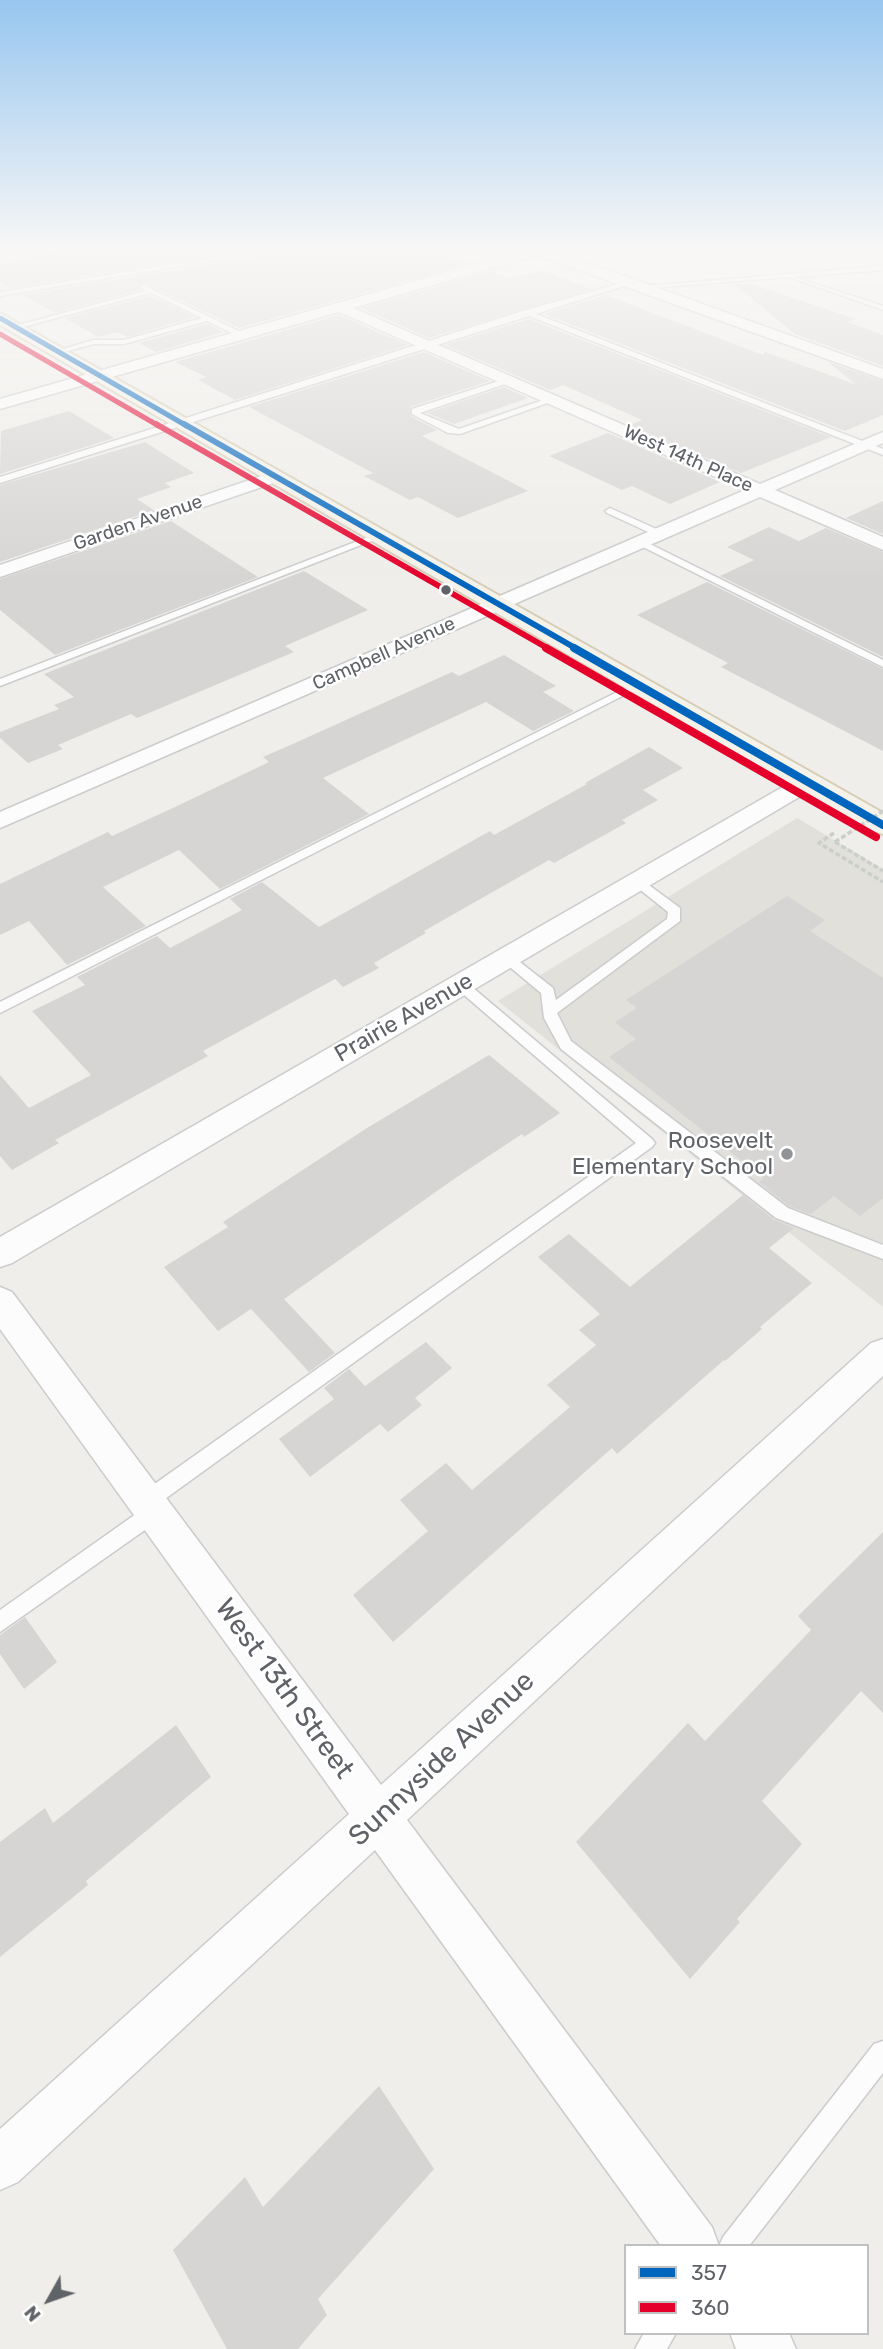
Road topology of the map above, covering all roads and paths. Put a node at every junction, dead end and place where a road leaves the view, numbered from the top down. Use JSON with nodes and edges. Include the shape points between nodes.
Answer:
{"nodes":[{"id":1,"x":70,"y":359,"type":"edge"},
{"id":2,"x":161,"y":359,"type":"edge"},
{"id":3,"x":384,"y":359,"type":"edge"},
{"id":4,"x":459,"y":359,"type":"edge"},
{"id":5,"x":647,"y":359,"type":"edge"},
{"id":6,"x":840,"y":359,"type":"edge"},
{"id":7,"x":883,"y":374,"type":"edge"},
{"id":8,"x":101,"y":376,"type":"junction"},
{"id":9,"x":508,"y":380,"type":"junction"},
{"id":10,"x":552,"y":400,"type":"junction"},
{"id":11,"x":0,"y":404,"type":"edge"},
{"id":12,"x":182,"y":422,"type":"junction"},
{"id":13,"x":877,"y":445,"type":"edge"},
{"id":14,"x":276,"y":476,"type":"junction"},
{"id":15,"x":0,"y":480,"type":"edge"},
{"id":16,"x":760,"y":490,"type":"junction"},
{"id":17,"x":610,"y":511,"type":"dead end"},
{"id":18,"x":660,"y":534,"type":"junction"},
{"id":19,"x":379,"y":536,"type":"junction"},
{"id":20,"x":640,"y":542,"type":"junction"},
{"id":21,"x":883,"y":544,"type":"edge"},
{"id":22,"x":0,"y":570,"type":"edge"},
{"id":23,"x":498,"y":604,"type":"junction"},
{"id":24,"x":883,"y":664,"type":"edge"},
{"id":25,"x":0,"y":683,"type":"edge"},
{"id":26,"x":639,"y":685,"type":"junction"},
{"id":27,"x":808,"y":782,"type":"junction"},
{"id":28,"x":883,"y":811,"type":"edge"},
{"id":29,"x":0,"y":821,"type":"edge"},
{"id":30,"x":883,"y":825,"type":"edge"},
{"id":31,"x":841,"y":829,"type":"dead end"},
{"id":32,"x":883,"y":871,"type":"edge"},
{"id":33,"x":638,"y":881,"type":"junction"},
{"id":34,"x":883,"y":882,"type":"edge"},
{"id":35,"x":506,"y":958,"type":"junction"},
{"id":36,"x":461,"y":985,"type":"junction"},
{"id":37,"x":0,"y":1008,"type":"edge"},
{"id":38,"x":551,"y":1010,"type":"junction"},
{"id":39,"x":883,"y":1252,"type":"edge"},
{"id":40,"x":0,"y":1253,"type":"edge"},
{"id":41,"x":0,"y":1302,"type":"edge"},
{"id":42,"x":883,"y":1354,"type":"edge"},
{"id":43,"x":150,"y":1506,"type":"junction"},
{"id":44,"x":0,"y":1622,"type":"edge"},
{"id":45,"x":378,"y":1817,"type":"junction"},
{"id":46,"x":883,"y":2053,"type":"edge"},
{"id":47,"x":0,"y":2164,"type":"edge"},
{"id":48,"x":692,"y":2244,"type":"edge"},
{"id":49,"x":734,"y":2244,"type":"edge"},
{"id":50,"x":660,"y":2335,"type":"edge"},
{"id":51,"x":649,"y":2349,"type":"edge"}],
"edges":[{"from":1,"to":8,"type":"main road"},
{"from":2,"to":8,"type":"street"},
{"from":3,"to":12,"type":"lane"},
{"from":4,"to":9,"type":"street","name":"West 14th Place"},
{"from":5,"to":13,"type":"lane"},
{"from":6,"to":7,"type":"street"},
{"from":8,"to":11,"type":"street"},
{"from":8,"to":12,"type":"main road"},
{"from":9,"to":10,"type":"street","name":"West 14th Place"},
{"from":9,"to":10,"type":"lane","via":[[416,414],[460,432]]},
{"from":10,"to":16,"type":"street","name":"West 14th Place"},
{"from":12,"to":14,"type":"main road"},
{"from":12,"to":15,"type":"lane"},
{"from":13,"to":16,"type":"street","name":"Campbell Avenue"},
{"from":14,"to":19,"type":"main road"},
{"from":14,"to":22,"type":"street","name":"Garden Avenue"},
{"from":16,"to":18,"type":"street","name":"Campbell Avenue"},
{"from":16,"to":21,"type":"street","name":"West 14th Place"},
{"from":17,"to":18,"type":"lane"},
{"from":18,"to":20,"type":"street","name":"Campbell Avenue"},
{"from":19,"to":23,"type":"main road"},
{"from":19,"to":25,"type":"lane"},
{"from":20,"to":23,"type":"street","name":"Campbell Avenue"},
{"from":20,"to":24,"type":"lane"},
{"from":23,"to":26,"type":"main road"},
{"from":23,"to":29,"type":"street","name":"Campbell Avenue"},
{"from":26,"to":27,"type":"main road"},
{"from":26,"to":37,"type":"lane"},
{"from":27,"to":30,"type":"main road"},
{"from":27,"to":33,"type":"street","name":"Prairie Avenue"},
{"from":28,"to":32,"type":"path","bridge":true,"via":[[835,842]]},
{"from":31,"to":34,"type":"path","via":[[819,843]]},
{"from":33,"to":35,"type":"street","name":"Prairie Avenue"},
{"from":33,"to":38,"type":"lane","via":[[675,911],[673,921]]},
{"from":35,"to":36,"type":"street","name":"Prairie Avenue"},
{"from":35,"to":38,"type":"lane","via":[[548,991]]},
{"from":36,"to":40,"type":"street","name":"Prairie Avenue"},
{"from":36,"to":43,"type":"lane","via":[[648,1143]]},
{"from":38,"to":39,"type":"lane","via":[[566,1045],[782,1213]]},
{"from":41,"to":43,"type":"street","name":"West 13th Street"},
{"from":42,"to":45,"type":"street","name":"Sunnyside Avenue"},
{"from":43,"to":44,"type":"lane"},
{"from":43,"to":45,"type":"street","name":"West 13th Street"},
{"from":45,"to":47,"type":"street","name":"Sunnyside Avenue"},
{"from":45,"to":48,"type":"street","name":"West 13th Street"},
{"from":46,"to":49,"type":"lane"},
{"from":50,"to":51,"type":"lane"}]}
